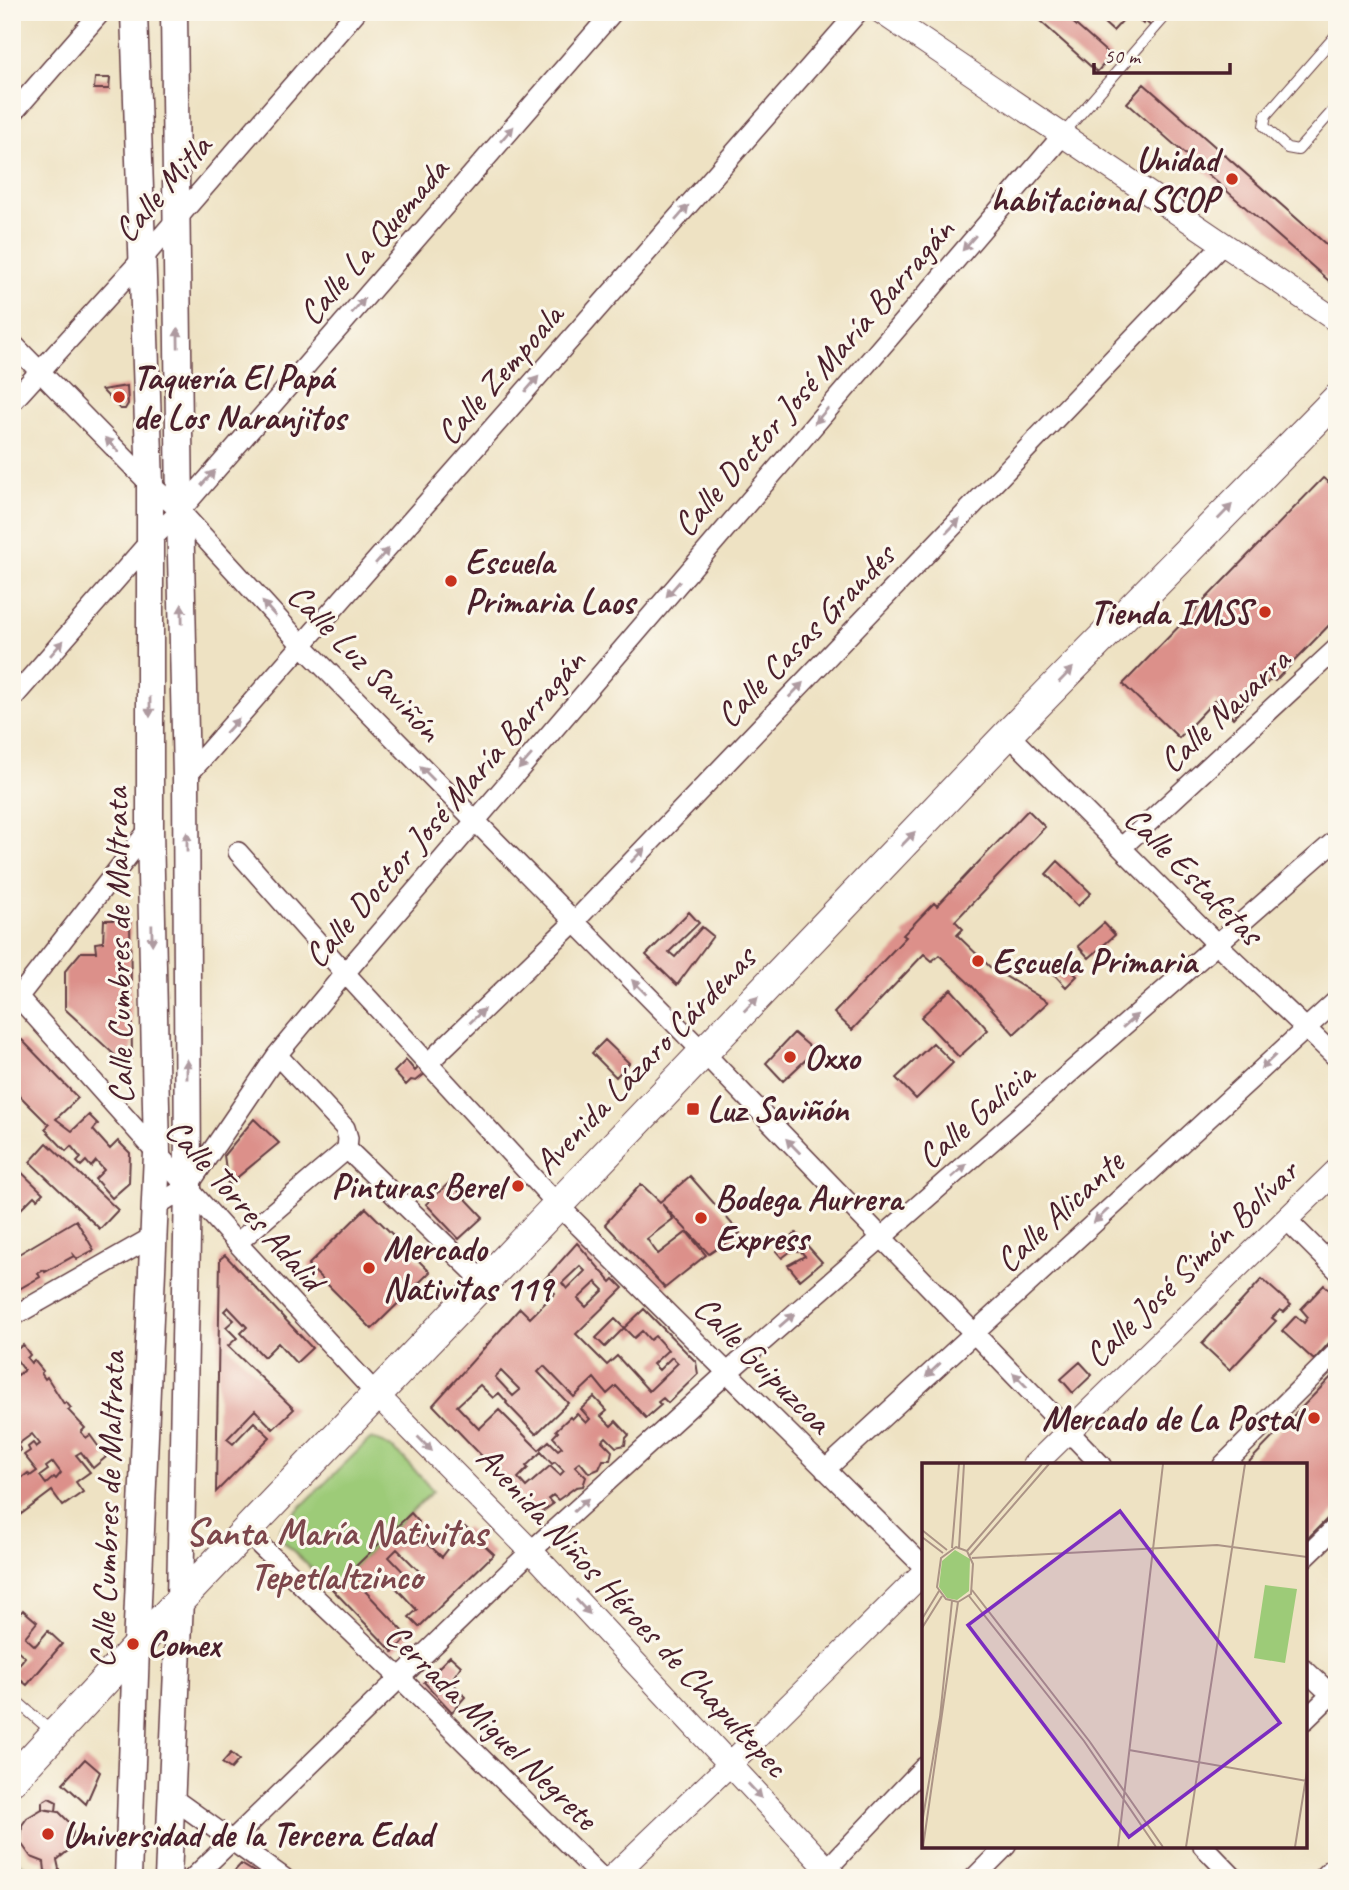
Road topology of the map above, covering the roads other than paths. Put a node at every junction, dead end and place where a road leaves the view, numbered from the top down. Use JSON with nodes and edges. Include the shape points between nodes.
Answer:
{"nodes":[{"id":1,"x":101,"y":12,"type":"edge"},
{"id":2,"x":134,"y":12,"type":"edge"},
{"id":3,"x":174,"y":12,"type":"edge"},
{"id":4,"x":356,"y":12,"type":"edge"},
{"id":5,"x":613,"y":12,"type":"edge"},
{"id":6,"x":858,"y":12,"type":"edge"},
{"id":7,"x":881,"y":12,"type":"edge"},
{"id":8,"x":1170,"y":12,"type":"edge"},
{"id":9,"x":1337,"y":34,"type":"edge"},
{"id":10,"x":1337,"y":106,"type":"edge"},
{"id":11,"x":12,"y":114,"type":"edge"},
{"id":12,"x":1062,"y":136,"type":"junction"},
{"id":13,"x":176,"y":219,"type":"junction"},
{"id":14,"x":1223,"y":244,"type":"junction"},
{"id":15,"x":143,"y":258,"type":"junction"},
{"id":16,"x":1337,"y":321,"type":"edge"},
{"id":17,"x":12,"y":344,"type":"edge"},
{"id":18,"x":40,"y":370,"type":"junction"},
{"id":19,"x":1337,"y":399,"type":"edge"},
{"id":20,"x":12,"y":402,"type":"edge"},
{"id":21,"x":150,"y":484,"type":"junction"},
{"id":22,"x":180,"y":511,"type":"junction"},
{"id":23,"x":150,"y":541,"type":"junction"},
{"id":24,"x":303,"y":646,"type":"junction"},
{"id":25,"x":1333,"y":659,"type":"edge"},
{"id":26,"x":12,"y":699,"type":"edge"},
{"id":27,"x":1008,"y":734,"type":"junction"},
{"id":28,"x":186,"y":777,"type":"junction"},
{"id":29,"x":475,"y":821,"type":"junction"},
{"id":30,"x":150,"y":828,"type":"junction"},
{"id":31,"x":1337,"y":839,"type":"edge"},
{"id":32,"x":1122,"y":847,"type":"junction"},
{"id":33,"x":238,"y":852,"type":"dead end"},
{"id":34,"x":574,"y":922,"type":"junction"},
{"id":35,"x":1217,"y":944,"type":"junction"},
{"id":36,"x":345,"y":972,"type":"junction"},
{"id":37,"x":14,"y":998,"type":"edge"},
{"id":38,"x":1337,"y":1000,"type":"edge"},
{"id":39,"x":1306,"y":1028,"type":"junction"},
{"id":40,"x":704,"y":1053,"type":"junction"},
{"id":41,"x":277,"y":1055,"type":"junction"},
{"id":42,"x":1337,"y":1058,"type":"edge"},
{"id":43,"x":429,"y":1063,"type":"junction"},
{"id":44,"x":347,"y":1149,"type":"junction"},
{"id":45,"x":157,"y":1153,"type":"junction"},
{"id":46,"x":1337,"y":1170,"type":"edge"},
{"id":47,"x":188,"y":1186,"type":"junction"},
{"id":48,"x":558,"y":1205,"type":"junction"},
{"id":49,"x":156,"y":1206,"type":"junction"},
{"id":50,"x":1287,"y":1220,"type":"junction"},
{"id":51,"x":154,"y":1236,"type":"junction"},
{"id":52,"x":882,"y":1239,"type":"junction"},
{"id":53,"x":237,"y":1243,"type":"junction"},
{"id":54,"x":1337,"y":1270,"type":"edge"},
{"id":55,"x":485,"y":1283,"type":"junction"},
{"id":56,"x":12,"y":1317,"type":"edge"},
{"id":57,"x":974,"y":1332,"type":"junction"},
{"id":58,"x":1337,"y":1352,"type":"edge"},
{"id":59,"x":728,"y":1372,"type":"junction"},
{"id":60,"x":377,"y":1395,"type":"junction"},
{"id":61,"x":1069,"y":1431,"type":"junction"},
{"id":62,"x":1036,"y":1463,"type":"edge"},
{"id":63,"x":1099,"y":1463,"type":"edge"},
{"id":64,"x":1225,"y":1463,"type":"edge"},
{"id":65,"x":825,"y":1470,"type":"junction"},
{"id":66,"x":1337,"y":1526,"type":"edge"},
{"id":67,"x":246,"y":1532,"type":"junction"},
{"id":68,"x":531,"y":1551,"type":"junction"},
{"id":69,"x":1307,"y":1555,"type":"edge"},
{"id":70,"x":922,"y":1568,"type":"edge"},
{"id":71,"x":922,"y":1572,"type":"edge"},
{"id":72,"x":180,"y":1600,"type":"junction"},
{"id":73,"x":136,"y":1648,"type":"junction"},
{"id":74,"x":1307,"y":1672,"type":"edge"},
{"id":75,"x":399,"y":1677,"type":"junction"},
{"id":76,"x":1335,"y":1694,"type":"edge"},
{"id":77,"x":12,"y":1697,"type":"edge"},
{"id":78,"x":1307,"y":1718,"type":"edge"},
{"id":79,"x":55,"y":1734,"type":"junction"},
{"id":80,"x":730,"y":1765,"type":"junction"},
{"id":81,"x":922,"y":1769,"type":"edge"},
{"id":82,"x":12,"y":1780,"type":"edge"},
{"id":83,"x":171,"y":1797,"type":"junction"},
{"id":84,"x":231,"y":1840,"type":"junction"},
{"id":85,"x":1004,"y":1848,"type":"edge"},
{"id":86,"x":1205,"y":1848,"type":"edge"},
{"id":87,"x":1337,"y":1864,"type":"edge"},
{"id":88,"x":832,"y":1873,"type":"edge"},
{"id":89,"x":128,"y":1878,"type":"edge"},
{"id":90,"x":168,"y":1878,"type":"edge"},
{"id":91,"x":193,"y":1878,"type":"edge"},
{"id":92,"x":284,"y":1878,"type":"edge"},
{"id":93,"x":602,"y":1878,"type":"edge"},
{"id":94,"x":611,"y":1878,"type":"edge"},
{"id":95,"x":974,"y":1878,"type":"edge"},
{"id":96,"x":1234,"y":1878,"type":"edge"},
{"id":97,"x":1323,"y":1878,"type":"edge"}],
"edges":[{"from":1,"to":11,"type":"street"},
{"from":2,"to":15,"type":"main road","name":"Calle Cumbres de Maltrata"},
{"from":3,"to":13,"type":"main road","name":"Calle Cumbres de Maltrata"},
{"from":4,"to":13,"type":"street","name":"Calle Mitla"},
{"from":22,"to":5,"type":"street","name":"Calle La Quemada","one_way":true},
{"from":24,"to":6,"type":"street","name":"Calle Zempoala","one_way":true},
{"from":7,"to":12,"type":"street"},
{"from":8,"to":12,"type":"lane"},
{"from":9,"to":10,"type":"lane","via":[[1266,115],[1264,125],[1287,148],[1298,150]]},
{"from":12,"to":14,"type":"street"},
{"from":12,"to":29,"type":"street","name":"Calle Doctor José María Barragán","one_way":true},
{"from":13,"to":15,"type":"street","name":"Calle Mitla"},
{"from":22,"to":13,"type":"main road","name":"Calle Cumbres de Maltrata","one_way":true},
{"from":14,"to":16,"type":"street"},
{"from":34,"to":14,"type":"street","name":"Calle Casas Grandes","one_way":true},
{"from":15,"to":18,"type":"street","name":"Calle Mitla"},
{"from":15,"to":21,"type":"main road","name":"Calle Cumbres de Maltrata"},
{"from":17,"to":18,"type":"street","name":"Calle Luz Saviñón"},
{"from":18,"to":20,"type":"street","name":"Calle Mitla"},
{"from":21,"to":18,"type":"street","name":"Calle Luz Saviñón","one_way":true},
{"from":27,"to":19,"type":"main road","name":"Avenida Lázaro Cárdenas","one_way":true},
{"from":21,"to":22,"type":"street","name":"Calle Luz Saviñón"},
{"from":21,"to":23,"type":"main road","name":"Calle Cumbres de Maltrata"},
{"from":22,"to":23,"type":"street","name":"Calle La Quemada"},
{"from":24,"to":22,"type":"street","name":"Calle Luz Saviñón","one_way":true},
{"from":28,"to":22,"type":"main road","name":"Calle Cumbres de Maltrata","one_way":true},
{"from":26,"to":23,"type":"street","name":"Calle La Quemada","one_way":true},
{"from":23,"to":30,"type":"main road","name":"Calle Cumbres de Maltrata","one_way":true},
{"from":28,"to":24,"type":"street","name":"Calle Zempoala","one_way":true},
{"from":29,"to":24,"type":"street","name":"Calle Luz Saviñón","one_way":true},
{"from":25,"to":32,"type":"street","name":"Calle Navarra"},
{"from":27,"to":32,"type":"street","name":"Calle Estafetas"},
{"from":40,"to":27,"type":"main road","name":"Avenida Lázaro Cárdenas","one_way":true},
{"from":47,"to":28,"type":"main road","name":"Calle Cumbres de Maltrata","one_way":true},
{"from":29,"to":34,"type":"street","name":"Calle Luz Saviñón"},
{"from":29,"to":36,"type":"street","name":"Calle Doctor José María Barragán"},
{"from":30,"to":37,"type":"street"},
{"from":30,"to":45,"type":"main road","name":"Calle Cumbres de Maltrata","one_way":true},
{"from":31,"to":35,"type":"street","name":"Calle Galicia"},
{"from":32,"to":35,"type":"street","name":"Calle Estafetas"},
{"from":33,"to":36,"type":"street","name":"Calle Guipuzcoa"},
{"from":40,"to":34,"type":"street","name":"Calle Luz Saviñón","one_way":true},
{"from":43,"to":34,"type":"street","name":"Calle Casas Grandes","one_way":true},
{"from":35,"to":39,"type":"street","name":"Calle Estafetas"},
{"from":52,"to":35,"type":"street","name":"Calle Galicia","one_way":true},
{"from":36,"to":41,"type":"street","name":"Calle Doctor José María Barragán"},
{"from":36,"to":43,"type":"street","name":"Calle Guipuzcoa"},
{"from":37,"to":45,"type":"street","name":"Calle Torres Adalid"},
{"from":38,"to":39,"type":"street","name":"Calle Alicante"},
{"from":39,"to":42,"type":"street","name":"Calle Estafetas"},
{"from":39,"to":57,"type":"street","name":"Calle Alicante","one_way":true},
{"from":40,"to":48,"type":"main road","name":"Avenida Lázaro Cárdenas"},
{"from":52,"to":40,"type":"street","name":"Calle Luz Saviñón","one_way":true},
{"from":41,"to":44,"type":"street","via":[[345,1128]]},
{"from":41,"to":47,"type":"street","name":"Calle Doctor José María Barragán"},
{"from":43,"to":48,"type":"street","name":"Calle Guipuzcoa"},
{"from":44,"to":53,"type":"street"},
{"from":44,"to":55,"type":"street"},
{"from":45,"to":47,"type":"street","name":"Calle Torres Adalid"},
{"from":45,"to":49,"type":"main road","name":"Calle Cumbres de Maltrata"},
{"from":46,"to":50,"type":"street","name":"Calle José Simón Bolívar"},
{"from":47,"to":49,"type":"street","name":"Calle Doctor José María Barragán"},
{"from":47,"to":53,"type":"street","name":"Calle Torres Adalid"},
{"from":47,"to":72,"type":"main road","name":"Calle Cumbres de Maltrata"},
{"from":48,"to":55,"type":"main road","name":"Avenida Lázaro Cárdenas"},
{"from":48,"to":59,"type":"street","name":"Calle Guipuzcoa"},
{"from":49,"to":51,"type":"main road","name":"Calle Cumbres de Maltrata"},
{"from":50,"to":54,"type":"street"},
{"from":50,"to":61,"type":"street","name":"Calle José Simón Bolívar"},
{"from":51,"to":56,"type":"street"},
{"from":51,"to":73,"type":"main road","name":"Calle Cumbres de Maltrata"},
{"from":52,"to":57,"type":"street","name":"Calle Luz Saviñón"},
{"from":59,"to":52,"type":"street","name":"Calle Galicia","one_way":true},
{"from":53,"to":60,"type":"street","name":"Calle Torres Adalid"},
{"from":55,"to":60,"type":"main road","name":"Avenida Lázaro Cárdenas"},
{"from":61,"to":57,"type":"street","name":"Calle Luz Saviñón","one_way":true},
{"from":57,"to":65,"type":"street","name":"Calle Alicante","one_way":true},
{"from":58,"to":64,"type":"street"},
{"from":59,"to":65,"type":"street","name":"Calle Guipuzcoa"},
{"from":68,"to":59,"type":"street","name":"Calle Galicia","one_way":true},
{"from":60,"to":67,"type":"main road","name":"Avenida Lázaro Cárdenas"},
{"from":60,"to":68,"type":"street","name":"Avenida Niños Héroes de Chapultepec","one_way":true},
{"from":61,"to":62,"type":"street","name":"Calle José Simón Bolívar"},
{"from":61,"to":63,"type":"street","name":"Calle Luz Saviñón"},
{"from":65,"to":70,"type":"street","name":"Calle Guipuzcoa"},
{"from":66,"to":69,"type":"street"},
{"from":67,"to":72,"type":"main road","name":"Avenida Lázaro Cárdenas"},
{"from":67,"to":75,"type":"street","name":"Cerrada Miguel Negrete"},
{"from":68,"to":75,"type":"street","name":"Calle Galicia"},
{"from":68,"to":80,"type":"street","name":"Avenida Niños Héroes de Chapultepec","one_way":true},
{"from":71,"to":80,"type":"street"},
{"from":72,"to":73,"type":"main road","name":"Avenida Lázaro Cárdenas"},
{"from":72,"to":83,"type":"main road","name":"Calle Cumbres de Maltrata"},
{"from":73,"to":79,"type":"main road","name":"Avenida Lázaro Cárdenas"},
{"from":73,"to":89,"type":"main road","name":"Calle Cumbres de Maltrata"},
{"from":74,"to":76,"type":"street"},
{"from":75,"to":84,"type":"street","name":"Calle Galicia"},
{"from":75,"to":93,"type":"street","name":"Cerrada Miguel Negrete"},
{"from":76,"to":78,"type":"street"},
{"from":77,"to":79,"type":"lane"},
{"from":79,"to":82,"type":"main road","name":"Avenida Lázaro Cárdenas"},
{"from":80,"to":88,"type":"street","name":"Avenida Niños Héroes de Chapultepec","one_way":true},
{"from":80,"to":94,"type":"street"},
{"from":81,"to":88,"type":"street"},
{"from":83,"to":84,"type":"street"},
{"from":83,"to":90,"type":"main road","name":"Calle Cumbres de Maltrata"},
{"from":84,"to":91,"type":"street","name":"Calle Galicia"},
{"from":84,"to":92,"type":"street"},
{"from":85,"to":95,"type":"street"},
{"from":86,"to":96,"type":"street"},
{"from":87,"to":97,"type":"street"}]}
